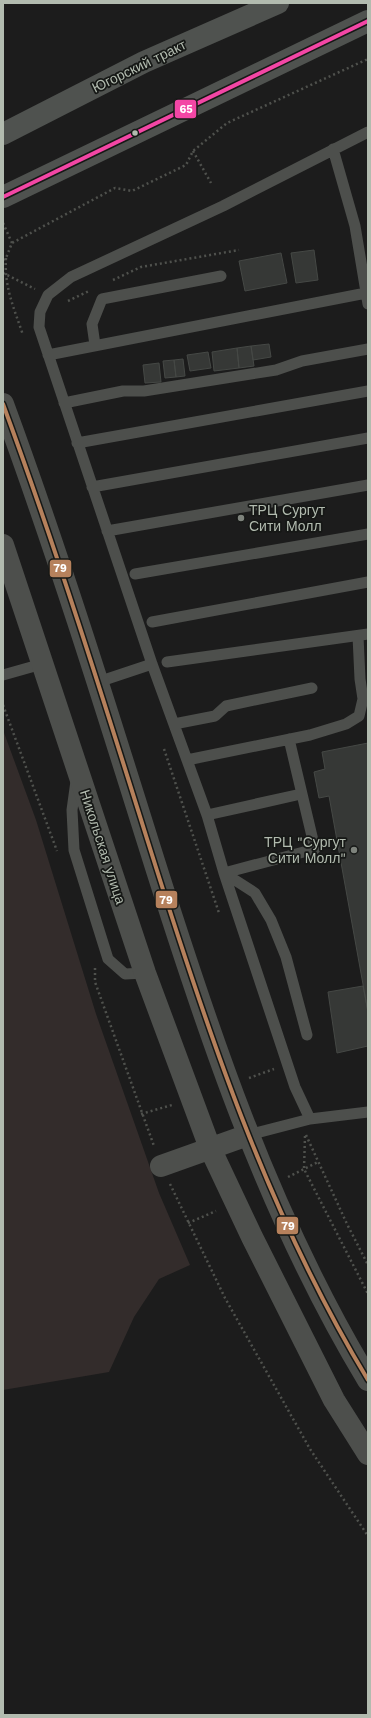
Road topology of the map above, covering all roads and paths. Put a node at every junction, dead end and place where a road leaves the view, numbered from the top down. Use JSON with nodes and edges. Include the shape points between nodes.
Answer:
{"nodes":[{"id":1,"x":278,"y":3,"type":"edge"},
{"id":2,"x":368,"y":21,"type":"edge"},
{"id":3,"x":368,"y":59,"type":"edge"},
{"id":4,"x":368,"y":132,"type":"edge"},
{"id":5,"x":3,"y":134,"type":"edge"},
{"id":6,"x":333,"y":149,"type":"junction"},
{"id":7,"x":193,"y":151,"type":"junction"},
{"id":8,"x":212,"y":183,"type":"dead end"},
{"id":9,"x":3,"y":197,"type":"edge"},
{"id":10,"x":3,"y":223,"type":"edge"},
{"id":11,"x":12,"y":244,"type":"junction"},
{"id":12,"x":239,"y":250,"type":"dead end"},
{"id":13,"x":3,"y":260,"type":"edge"},
{"id":14,"x":365,"y":264,"type":"edge"},
{"id":15,"x":3,"y":273,"type":"edge"},
{"id":16,"x":221,"y":276,"type":"dead end"},
{"id":17,"x":112,"y":280,"type":"dead end"},
{"id":18,"x":91,"y":290,"type":"dead end"},
{"id":19,"x":48,"y":295,"type":"junction"},
{"id":20,"x":367,"y":298,"type":"edge"},
{"id":21,"x":95,"y":345,"type":"junction"},
{"id":22,"x":368,"y":349,"type":"edge"},
{"id":23,"x":48,"y":355,"type":"junction"},
{"id":24,"x":368,"y":391,"type":"edge"},
{"id":25,"x":64,"y":403,"type":"junction"},
{"id":26,"x":3,"y":404,"type":"edge"},
{"id":27,"x":368,"y":438,"type":"edge"},
{"id":28,"x":77,"y":443,"type":"junction"},
{"id":29,"x":368,"y":485,"type":"edge"},
{"id":30,"x":92,"y":487,"type":"junction"},
{"id":31,"x":107,"y":531,"type":"junction"},
{"id":32,"x":368,"y":534,"type":"edge"},
{"id":33,"x":3,"y":545,"type":"edge"},
{"id":34,"x":135,"y":574,"type":"dead end"},
{"id":35,"x":368,"y":582,"type":"edge"},
{"id":36,"x":152,"y":622,"type":"dead end"},
{"id":37,"x":363,"y":635,"type":"edge"},
{"id":38,"x":167,"y":662,"type":"dead end"},
{"id":39,"x":42,"y":664,"type":"junction"},
{"id":40,"x":152,"y":664,"type":"junction"},
{"id":41,"x":3,"y":675,"type":"edge"},
{"id":42,"x":98,"y":682,"type":"junction"},
{"id":43,"x":312,"y":688,"type":"dead end"},
{"id":44,"x":3,"y":705,"type":"edge"},
{"id":45,"x":174,"y":724,"type":"junction"},
{"id":46,"x":289,"y":739,"type":"junction"},
{"id":47,"x":187,"y":760,"type":"junction"},
{"id":48,"x":78,"y":770,"type":"junction"},
{"id":49,"x":302,"y":794,"type":"junction"},
{"id":50,"x":207,"y":815,"type":"junction"},
{"id":51,"x":59,"y":854,"type":"dead end"},
{"id":52,"x":224,"y":873,"type":"junction"},
{"id":53,"x":95,"y":962,"type":"dead end"},
{"id":54,"x":145,"y":974,"type":"junction"},
{"id":55,"x":307,"y":1035,"type":"dead end"},
{"id":56,"x":368,"y":1112,"type":"edge"},
{"id":57,"x":310,"y":1119,"type":"junction"},
{"id":58,"x":305,"y":1133,"type":"dead end"},
{"id":59,"x":248,"y":1135,"type":"junction"},
{"id":60,"x":210,"y":1148,"type":"junction"},
{"id":61,"x":161,"y":1166,"type":"junction"},
{"id":62,"x":368,"y":1294,"type":"edge"},
{"id":63,"x":368,"y":1380,"type":"edge"},
{"id":64,"x":368,"y":1454,"type":"edge"},
{"id":65,"x":368,"y":1536,"type":"edge"}],
"edges":[{"from":1,"to":5,"type":"main road","name":"Югорский тракт","via":[[144,62]]},
{"from":2,"to":9,"type":"main road"},
{"from":3,"to":7,"type":"path","via":[[227,123]]},
{"from":4,"to":6,"type":"lane"},
{"from":6,"to":14,"type":"lane"},
{"from":6,"to":19,"type":"lane","via":[[223,206],[71,277]]},
{"from":7,"to":8,"type":"path"},
{"from":7,"to":11,"type":"path","via":[[186,165],[132,191],[115,188]]},
{"from":10,"to":11,"type":"path"},
{"from":11,"to":13,"type":"path"},
{"from":12,"to":17,"type":"path","via":[[141,267]]},
{"from":14,"to":20,"type":"lane"},
{"from":15,"to":19,"type":"path"},
{"from":16,"to":21,"type":"lane","via":[[102,299],[92,324]]},
{"from":18,"to":19,"type":"path","via":[[63,303]]},
{"from":19,"to":23,"type":"lane","via":[[40,312],[39,327]]},
{"from":20,"to":21,"type":"lane"},
{"from":21,"to":23,"type":"lane"},
{"from":22,"to":25,"type":"lane","via":[[302,360],[276,370],[144,391],[123,391]]},
{"from":23,"to":25,"type":"lane"},
{"from":24,"to":28,"type":"lane"},
{"from":25,"to":28,"type":"lane"},
{"from":26,"to":42,"type":"street","via":[[38,499]]},
{"from":27,"to":30,"type":"lane"},
{"from":28,"to":30,"type":"lane"},
{"from":29,"to":31,"type":"lane"},
{"from":30,"to":31,"type":"lane"},
{"from":31,"to":40,"type":"lane"},
{"from":32,"to":34,"type":"lane"},
{"from":33,"to":39,"type":"street","name":"Никольская улица"},
{"from":35,"to":36,"type":"lane"},
{"from":37,"to":38,"type":"lane"},
{"from":37,"to":46,"type":"lane","via":[[363,699],[359,716],[346,724]]},
{"from":39,"to":41,"type":"lane"},
{"from":39,"to":48,"type":"street","name":"Никольская улица"},
{"from":40,"to":42,"type":"lane"},
{"from":40,"to":45,"type":"lane"},
{"from":42,"to":59,"type":"street","via":[[186,962]]},
{"from":43,"to":45,"type":"lane","via":[[226,706],[215,716]]},
{"from":44,"to":51,"type":"path"},
{"from":45,"to":47,"type":"lane"},
{"from":46,"to":47,"type":"lane"},
{"from":46,"to":49,"type":"lane"},
{"from":47,"to":50,"type":"lane"},
{"from":48,"to":54,"type":"street","name":"Никольская улица"},
{"from":48,"to":54,"type":"lane","via":[[72,810],[74,850],[108,960],[125,974]]},
{"from":49,"to":50,"type":"lane"},
{"from":49,"to":52,"type":"lane","via":[[315,849]]},
{"from":50,"to":52,"type":"lane"},
{"from":52,"to":55,"type":"lane","via":[[255,894],[271,920],[286,957]]},
{"from":52,"to":57,"type":"lane","via":[[295,1087]]},
{"from":53,"to":61,"type":"path","via":[[95,982]]},
{"from":54,"to":60,"type":"street","name":"Никольская улица"},
{"from":56,"to":57,"type":"lane"},
{"from":57,"to":59,"type":"lane"},
{"from":58,"to":62,"type":"path","via":[[304,1169]]},
{"from":59,"to":60,"type":"street"},
{"from":59,"to":63,"type":"street","via":[[284,1222]]},
{"from":60,"to":61,"type":"street"},
{"from":60,"to":64,"type":"street","name":"Никольская улица","via":[[334,1400]]},
{"from":61,"to":65,"type":"path","via":[[225,1298],[310,1450]]}]}
